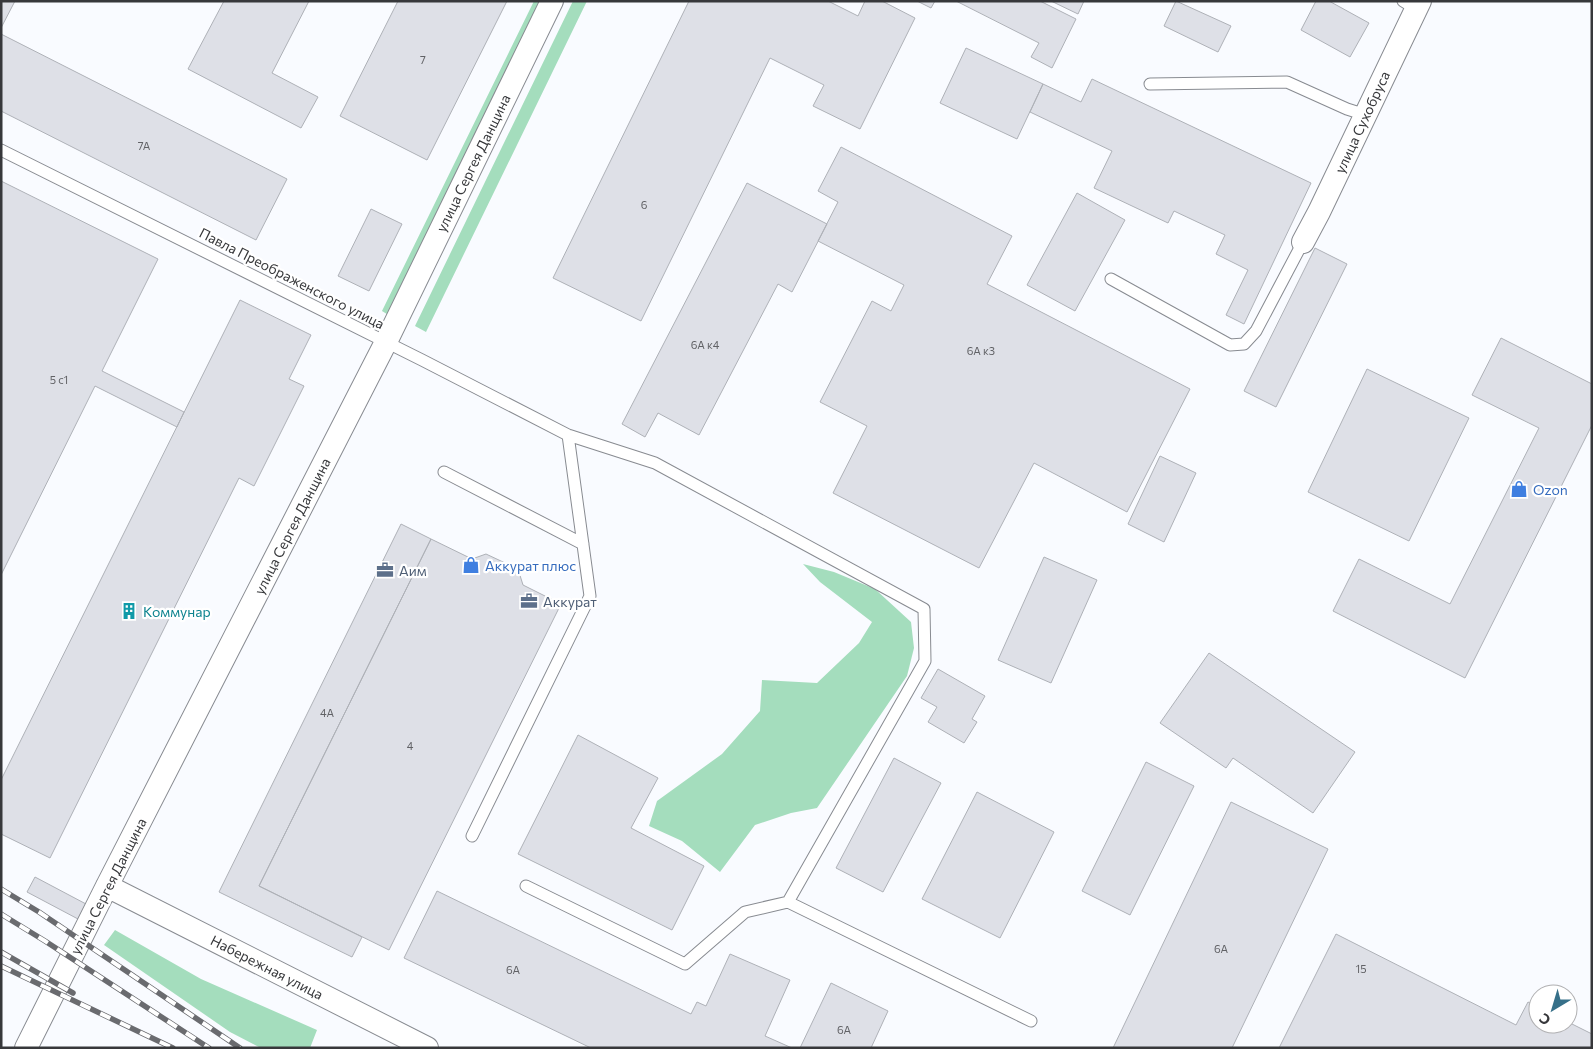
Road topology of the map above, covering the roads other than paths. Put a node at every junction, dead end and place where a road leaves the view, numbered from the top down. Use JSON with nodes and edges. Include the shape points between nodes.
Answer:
{"nodes":[{"id":1,"x":552,"y":1,"type":"edge"},
{"id":2,"x":1413,"y":4,"type":"edge"},
{"id":3,"x":1150,"y":84,"type":"dead end"},
{"id":4,"x":1366,"y":115,"type":"junction"},
{"id":5,"x":1,"y":150,"type":"edge"},
{"id":6,"x":1303,"y":242,"type":"joint"},
{"id":7,"x":1111,"y":279,"type":"dead end"},
{"id":8,"x":386,"y":342,"type":"junction"},
{"id":9,"x":568,"y":435,"type":"junction"},
{"id":10,"x":444,"y":472,"type":"dead end"},
{"id":11,"x":582,"y":544,"type":"junction"},
{"id":12,"x":472,"y":836,"type":"dead end"},
{"id":13,"x":107,"y":886,"type":"junction"},
{"id":14,"x":526,"y":886,"type":"dead end"},
{"id":15,"x":788,"y":902,"type":"junction"},
{"id":16,"x":1031,"y":1021,"type":"dead end"},
{"id":17,"x":26,"y":1048,"type":"edge"},
{"id":18,"x":426,"y":1048,"type":"edge"}],
"edges":[{"from":1,"to":8,"type":"street","name":"улица Сергея Данщина"},
{"from":2,"to":4,"type":"street","name":"улица Сухобруса"},
{"from":3,"to":4,"type":"lane","via":[[1287,82]]},
{"from":4,"to":6,"type":"street","name":"улица Сухобруса"},
{"from":5,"to":8,"type":"lane","name":"Павла Преображенского улица"},
{"from":6,"to":7,"type":"lane","via":[[1256,331],[1244,344],[1230,345]]},
{"from":8,"to":9,"type":"lane","name":"Павла Преображенского улица"},
{"from":8,"to":13,"type":"street","name":"улица Сергея Данщина"},
{"from":9,"to":11,"type":"lane"},
{"from":9,"to":15,"type":"lane","name":"Павла Преображенского улица","via":[[655,464],[924,609],[925,660]]},
{"from":10,"to":11,"type":"lane"},
{"from":11,"to":12,"type":"lane","via":[[590,596]]},
{"from":13,"to":17,"type":"street","name":"улица Сергея Данщина"},
{"from":13,"to":18,"type":"street","name":"Набережная улица"},
{"from":14,"to":15,"type":"lane","via":[[685,964],[745,912]]},
{"from":15,"to":16,"type":"lane"}]}
